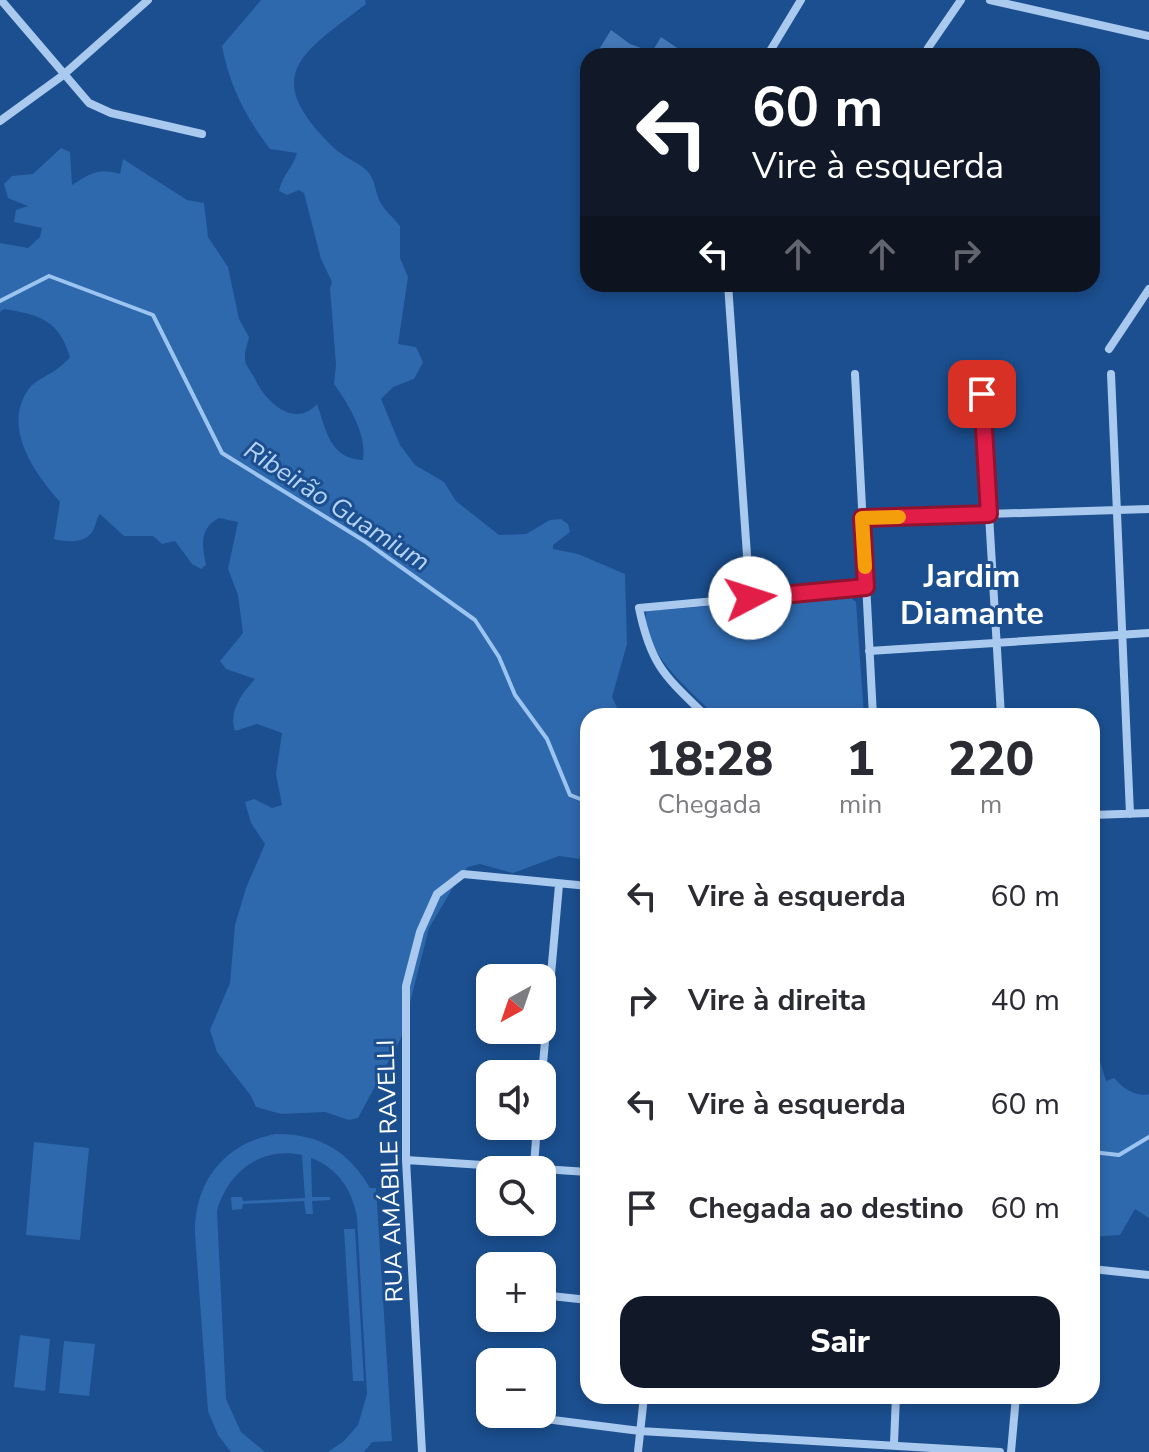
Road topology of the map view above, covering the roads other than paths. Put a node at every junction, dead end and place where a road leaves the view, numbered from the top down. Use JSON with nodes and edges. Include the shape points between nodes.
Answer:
{"nodes":[{"id":1,"x":1,"y":0,"type":"edge"},
{"id":2,"x":148,"y":0,"type":"edge"},
{"id":3,"x":801,"y":0,"type":"edge"},
{"id":4,"x":961,"y":0,"type":"edge"},
{"id":5,"x":990,"y":0,"type":"edge"},
{"id":6,"x":1149,"y":36,"type":"edge"},
{"id":7,"x":772,"y":48,"type":"edge"},
{"id":8,"x":928,"y":48,"type":"dead end"},
{"id":9,"x":62,"y":76,"type":"junction"},
{"id":10,"x":0,"y":121,"type":"edge"},
{"id":11,"x":202,"y":134,"type":"dead end"},
{"id":12,"x":1149,"y":289,"type":"edge"},
{"id":13,"x":729,"y":292,"type":"edge"},
{"id":14,"x":1109,"y":349,"type":"dead end"},
{"id":15,"x":980,"y":364,"type":"dead end"},
{"id":16,"x":855,"y":374,"type":"dead end"},
{"id":17,"x":1111,"y":374,"type":"dead end"},
{"id":18,"x":1149,"y":509,"type":"edge"},
{"id":19,"x":1117,"y":510,"type":"junction"},
{"id":20,"x":989,"y":514,"type":"junction"},
{"id":21,"x":862,"y":518,"type":"junction"},
{"id":22,"x":866,"y":587,"type":"junction"},
{"id":23,"x":750,"y":598,"type":"junction"},
{"id":24,"x":1149,"y":633,"type":"edge"},
{"id":25,"x":1122,"y":635,"type":"junction"},
{"id":26,"x":997,"y":643,"type":"junction"},
{"id":27,"x":869,"y":651,"type":"junction"},
{"id":28,"x":698,"y":708,"type":"edge"},
{"id":29,"x":873,"y":708,"type":"edge"},
{"id":30,"x":1001,"y":708,"type":"edge"},
{"id":31,"x":1149,"y":813,"type":"edge"},
{"id":32,"x":1130,"y":814,"type":"junction"},
{"id":33,"x":1100,"y":815,"type":"edge"},
{"id":34,"x":559,"y":885,"type":"junction"},
{"id":35,"x":580,"y":886,"type":"edge"},
{"id":36,"x":543,"y":1060,"type":"edge"},
{"id":37,"x":406,"y":1160,"type":"junction"},
{"id":38,"x":476,"y":1163,"type":"edge"},
{"id":39,"x":556,"y":1168,"type":"edge"},
{"id":40,"x":580,"y":1171,"type":"edge"},
{"id":41,"x":1100,"y":1270,"type":"edge"},
{"id":42,"x":1149,"y":1275,"type":"edge"},
{"id":43,"x":556,"y":1297,"type":"edge"},
{"id":44,"x":580,"y":1299,"type":"edge"},
{"id":45,"x":643,"y":1404,"type":"edge"},
{"id":46,"x":896,"y":1404,"type":"edge"},
{"id":47,"x":1015,"y":1404,"type":"edge"},
{"id":48,"x":556,"y":1420,"type":"edge"},
{"id":49,"x":640,"y":1431,"type":"junction"},
{"id":50,"x":894,"y":1443,"type":"junction"},
{"id":51,"x":422,"y":1452,"type":"edge"},
{"id":52,"x":638,"y":1452,"type":"edge"},
{"id":53,"x":1000,"y":1452,"type":"edge"},
{"id":54,"x":1011,"y":1452,"type":"edge"}],
"edges":[{"from":1,"to":9,"type":"street"},
{"from":2,"to":9,"type":"street"},
{"from":3,"to":7,"type":"street"},
{"from":4,"to":8,"type":"street"},
{"from":5,"to":6,"type":"street"},
{"from":9,"to":10,"type":"street"},
{"from":9,"to":11,"type":"street","via":[[89,103],[111,113]]},
{"from":12,"to":14,"type":"street"},
{"from":13,"to":23,"type":"street"},
{"from":15,"to":20,"type":"street"},
{"from":16,"to":21,"type":"street"},
{"from":17,"to":19,"type":"street"},
{"from":18,"to":19,"type":"street"},
{"from":19,"to":20,"type":"street"},
{"from":19,"to":25,"type":"street"},
{"from":20,"to":21,"type":"street"},
{"from":20,"to":26,"type":"street"},
{"from":21,"to":22,"type":"street"},
{"from":22,"to":23,"type":"street"},
{"from":22,"to":27,"type":"street"},
{"from":23,"to":28,"type":"street","via":[[639,608],[647,648]]},
{"from":24,"to":25,"type":"street"},
{"from":25,"to":26,"type":"street"},
{"from":25,"to":32,"type":"street"},
{"from":26,"to":27,"type":"street"},
{"from":26,"to":30,"type":"street"},
{"from":27,"to":29,"type":"street"},
{"from":31,"to":32,"type":"street"},
{"from":32,"to":33,"type":"street"},
{"from":34,"to":35,"type":"street"},
{"from":34,"to":36,"type":"street"},
{"from":34,"to":37,"type":"street","name":"RUA AMÁBILE RAVELLI","via":[[463,874],[437,894],[406,986]]},
{"from":37,"to":38,"type":"street"},
{"from":37,"to":51,"type":"street","name":"RUA AMÁBILE RAVELLI"},
{"from":39,"to":40,"type":"street"},
{"from":41,"to":42,"type":"street"},
{"from":43,"to":44,"type":"street"},
{"from":45,"to":49,"type":"street"},
{"from":46,"to":50,"type":"street"},
{"from":47,"to":54,"type":"street"},
{"from":48,"to":49,"type":"street"},
{"from":49,"to":50,"type":"street"},
{"from":49,"to":52,"type":"street"},
{"from":50,"to":53,"type":"street"}]}
